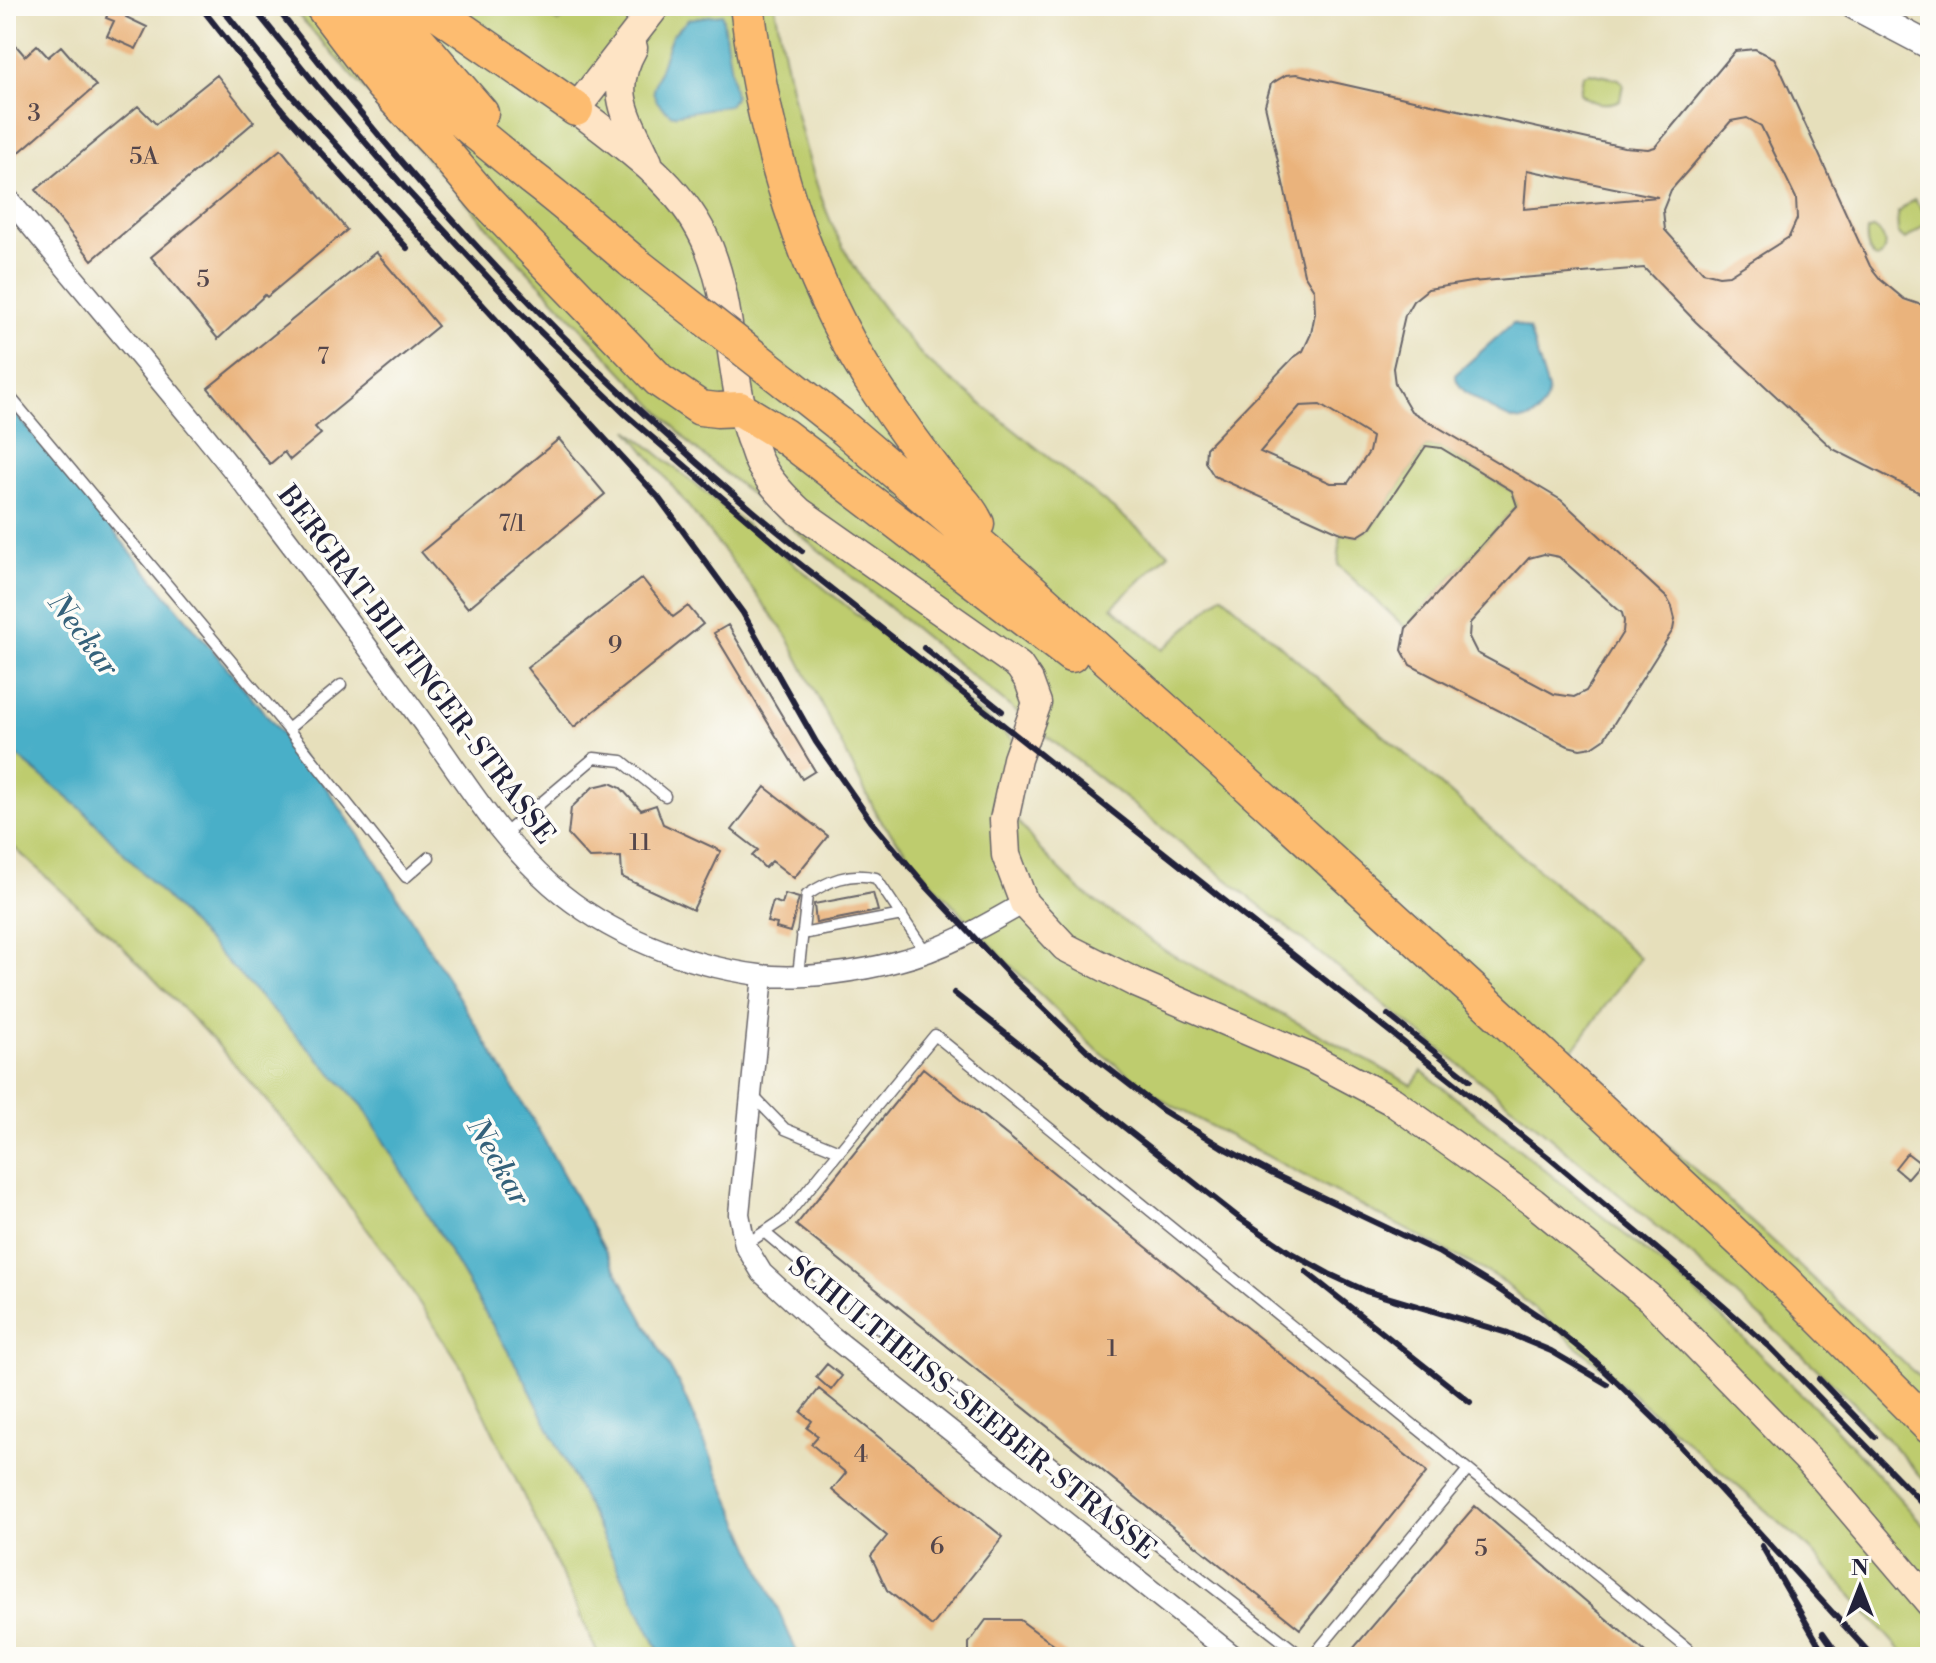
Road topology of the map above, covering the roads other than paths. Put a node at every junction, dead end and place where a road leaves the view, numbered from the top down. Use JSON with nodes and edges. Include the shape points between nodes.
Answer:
{"nodes":[{"id":1,"x":322,"y":6,"type":"edge"},
{"id":2,"x":349,"y":6,"type":"edge"},
{"id":3,"x":389,"y":6,"type":"edge"},
{"id":4,"x":428,"y":6,"type":"edge"},
{"id":5,"x":656,"y":6,"type":"edge"},
{"id":6,"x":747,"y":6,"type":"edge"},
{"id":7,"x":1854,"y":6,"type":"edge"},
{"id":8,"x":1923,"y":44,"type":"edge"},
{"id":9,"x":576,"y":109,"type":"junction"},
{"id":10,"x":650,"y":166,"type":"junction"},
{"id":11,"x":534,"y":179,"type":"junction"},
{"id":12,"x":6,"y":196,"type":"edge"},
{"id":13,"x":6,"y":392,"type":"edge"},
{"id":14,"x":740,"y":409,"type":"junction"},
{"id":15,"x":994,"y":557,"type":"junction"},
{"id":16,"x":341,"y":685,"type":"dead end"},
{"id":17,"x":288,"y":729,"type":"junction"},
{"id":18,"x":1216,"y":756,"type":"junction"},
{"id":19,"x":665,"y":796,"type":"dead end"},
{"id":20,"x":503,"y":835,"type":"junction"},
{"id":21,"x":429,"y":857,"type":"dead end"},
{"id":22,"x":1024,"y":903,"type":"junction"},
{"id":23,"x":902,"y":915,"type":"junction"},
{"id":24,"x":802,"y":934,"type":"junction"},
{"id":25,"x":925,"y":951,"type":"junction"},
{"id":26,"x":798,"y":975,"type":"junction"},
{"id":27,"x":763,"y":976,"type":"junction"},
{"id":28,"x":750,"y":1094,"type":"junction"},
{"id":29,"x":839,"y":1151,"type":"junction"},
{"id":30,"x":764,"y":1232,"type":"junction"},
{"id":31,"x":745,"y":1245,"type":"junction"},
{"id":32,"x":1930,"y":1427,"type":"edge"},
{"id":33,"x":1467,"y":1471,"type":"junction"},
{"id":34,"x":1930,"y":1603,"type":"edge"},
{"id":35,"x":1688,"y":1649,"type":"dead end"},
{"id":36,"x":1235,"y":1657,"type":"edge"},
{"id":37,"x":1303,"y":1657,"type":"edge"},
{"id":38,"x":1312,"y":1657,"type":"edge"}],
"edges":[{"from":1,"to":14,"type":"highway","via":[[410,117],[659,380],[700,408]]},
{"from":2,"to":11,"type":"highway","via":[[423,86]]},
{"from":3,"to":11,"type":"highway"},
{"from":4,"to":9,"type":"highway"},
{"from":5,"to":9,"type":"main road"},
{"from":5,"to":10,"type":"main road","via":[[622,67],[620,99]]},
{"from":6,"to":15,"type":"highway","via":[[773,149],[836,316],[877,389],[972,514]]},
{"from":7,"to":8,"type":"street"},
{"from":9,"to":10,"type":"main road"},
{"from":10,"to":14,"type":"main road","via":[[693,218],[709,249]]},
{"from":11,"to":15,"type":"highway","bridge":true,"via":[[838,423]]},
{"from":12,"to":20,"type":"street","name":"BERGRAT-BILFINGER-STRASSE","via":[[292,545]]},
{"from":13,"to":17,"type":"lane"},
{"from":14,"to":18,"type":"highway","via":[[783,435],[1132,704]]},
{"from":14,"to":22,"type":"main road","via":[[760,465],[800,512],[1019,666],[1029,681],[1037,703],[1017,759],[1004,820],[1006,855]]},
{"from":15,"to":18,"type":"highway"},
{"from":16,"to":17,"type":"lane"},
{"from":17,"to":21,"type":"lane","via":[[406,877]]},
{"from":18,"to":32,"type":"highway","via":[[1784,1281]]},
{"from":19,"to":20,"type":"lane","via":[[622,761],[594,758]]},
{"from":20,"to":27,"type":"street","name":"BERGRAT-BILFINGER-STRASSE","via":[[551,885],[645,945]]},
{"from":22,"to":25,"type":"street","name":"BERGRAT-BILFINGER-STRASSE","via":[[972,933]]},
{"from":22,"to":34,"type":"main road","via":[[1065,947],[1311,1058],[1392,1101],[1533,1202],[1650,1298],[1811,1463]]},
{"from":23,"to":24,"type":"lane"},
{"from":23,"to":24,"type":"lane","via":[[876,878],[859,874],[826,882],[807,895]]},
{"from":23,"to":25,"type":"lane"},
{"from":24,"to":26,"type":"lane"},
{"from":25,"to":26,"type":"street","name":"BERGRAT-BILFINGER-STRASSE","via":[[863,969]]},
{"from":26,"to":27,"type":"street","name":"BERGRAT-BILFINGER-STRASSE"},
{"from":27,"to":28,"type":"street","name":"SCHULTHEISS-SEEBER-STRASSE"},
{"from":28,"to":29,"type":"lane","via":[[785,1129]]},
{"from":28,"to":31,"type":"street","name":"SCHULTHEISS-SEEBER-STRASSE","via":[[739,1214]]},
{"from":29,"to":30,"type":"lane","via":[[784,1219]]},
{"from":29,"to":33,"type":"lane","via":[[935,1035]]},
{"from":30,"to":31,"type":"lane"},
{"from":30,"to":37,"type":"lane","via":[[886,1334]]},
{"from":31,"to":36,"type":"street","name":"SCHULTHEISS-SEEBER-STRASSE","via":[[762,1273],[829,1334]]},
{"from":33,"to":35,"type":"lane"},
{"from":33,"to":38,"type":"lane"}]}
